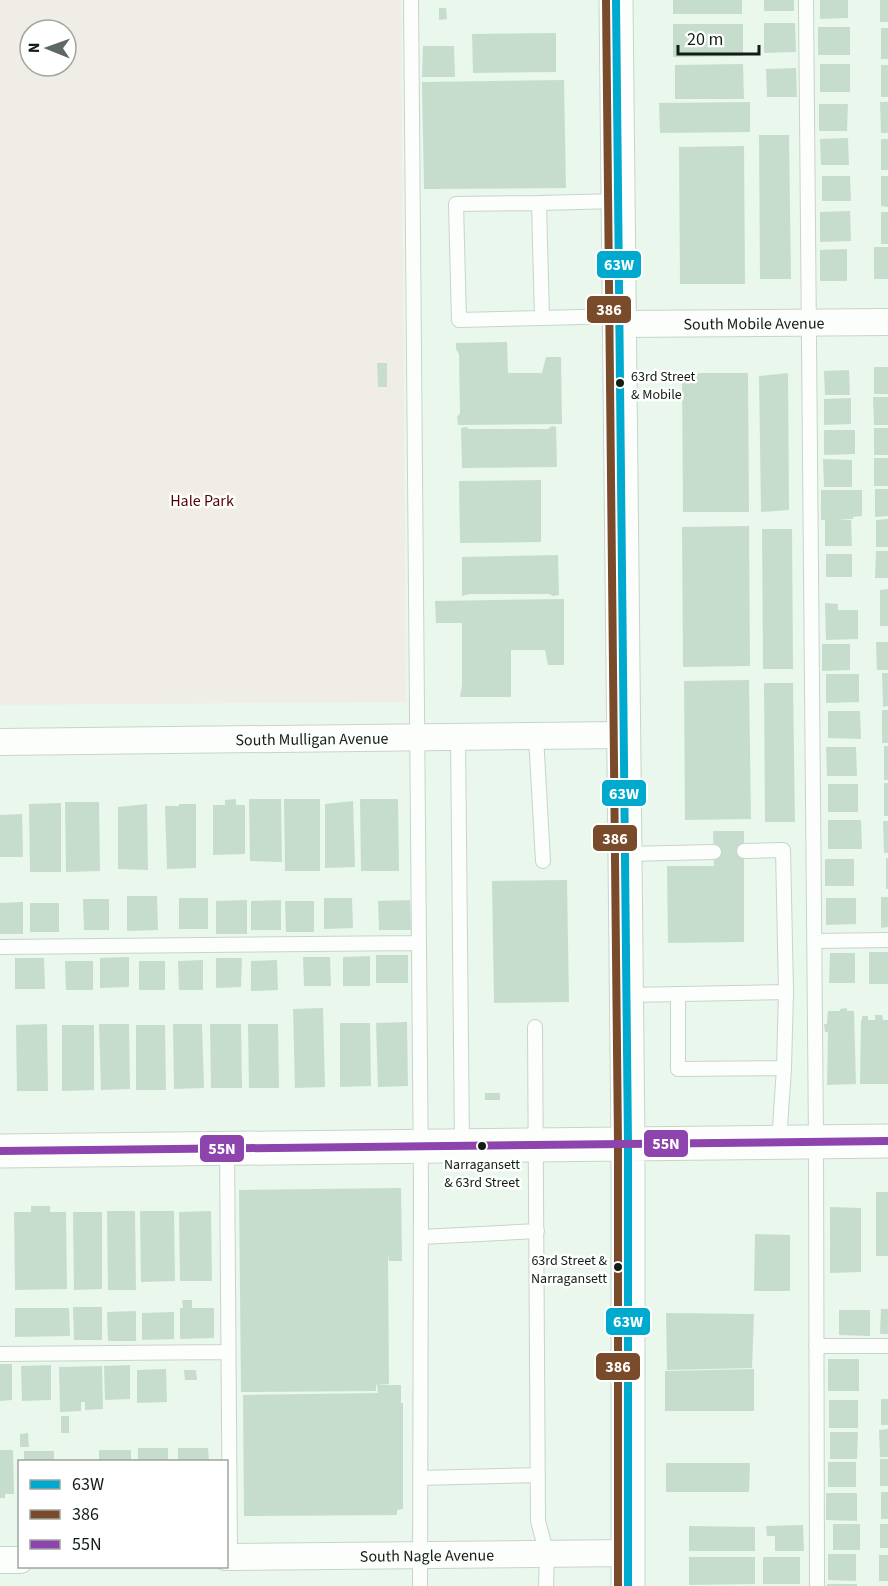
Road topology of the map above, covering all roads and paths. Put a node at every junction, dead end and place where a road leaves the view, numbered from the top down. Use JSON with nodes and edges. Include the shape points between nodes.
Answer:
{"nodes":[{"id":1,"x":411,"y":0,"type":"edge"},
{"id":2,"x":616,"y":0,"type":"edge"},
{"id":3,"x":806,"y":0,"type":"edge"},
{"id":4,"x":618,"y":201,"type":"junction"},
{"id":5,"x":539,"y":202,"type":"junction"},
{"id":6,"x":542,"y":318,"type":"junction"},
{"id":7,"x":619,"y":320,"type":"junction"},
{"id":8,"x":888,"y":322,"type":"edge"},
{"id":9,"x":809,"y":323,"type":"junction"},
{"id":10,"x":623,"y":735,"type":"junction"},
{"id":11,"x":536,"y":736,"type":"junction"},
{"id":12,"x":418,"y":737,"type":"junction"},
{"id":13,"x":458,"y":737,"type":"junction"},
{"id":14,"x":0,"y":742,"type":"edge"},
{"id":15,"x":714,"y":852,"type":"dead end"},
{"id":16,"x":744,"y":852,"type":"dead end"},
{"id":17,"x":625,"y":854,"type":"junction"},
{"id":18,"x":543,"y":861,"type":"dead end"},
{"id":19,"x":888,"y":940,"type":"edge"},
{"id":20,"x":814,"y":941,"type":"junction"},
{"id":21,"x":419,"y":943,"type":"junction"},
{"id":22,"x":0,"y":947,"type":"edge"},
{"id":23,"x":786,"y":992,"type":"junction"},
{"id":24,"x":678,"y":994,"type":"junction"},
{"id":25,"x":626,"y":995,"type":"junction"},
{"id":26,"x":535,"y":1027,"type":"dead end"},
{"id":27,"x":784,"y":1068,"type":"junction"},
{"id":28,"x":888,"y":1141,"type":"edge"},
{"id":29,"x":779,"y":1142,"type":"junction"},
{"id":30,"x":816,"y":1142,"type":"junction"},
{"id":31,"x":628,"y":1144,"type":"junction"},
{"id":32,"x":536,"y":1145,"type":"junction"},
{"id":33,"x":421,"y":1146,"type":"junction"},
{"id":34,"x":462,"y":1146,"type":"junction"},
{"id":35,"x":227,"y":1148,"type":"junction"},
{"id":36,"x":0,"y":1150,"type":"edge"},
{"id":37,"x":537,"y":1231,"type":"junction"},
{"id":38,"x":421,"y":1237,"type":"junction"},
{"id":39,"x":816,"y":1346,"type":"junction"},
{"id":40,"x":888,"y":1346,"type":"edge"},
{"id":41,"x":228,"y":1352,"type":"junction"},
{"id":42,"x":0,"y":1354,"type":"edge"},
{"id":43,"x":538,"y":1475,"type":"junction"},
{"id":44,"x":420,"y":1478,"type":"junction"},
{"id":45,"x":628,"y":1553,"type":"junction"},
{"id":46,"x":547,"y":1554,"type":"junction"},
{"id":47,"x":420,"y":1556,"type":"junction"},
{"id":48,"x":228,"y":1557,"type":"edge"},
{"id":49,"x":0,"y":1560,"type":"edge"},
{"id":50,"x":18,"y":1560,"type":"edge"},
{"id":51,"x":420,"y":1586,"type":"edge"},
{"id":52,"x":546,"y":1586,"type":"edge"},
{"id":53,"x":628,"y":1586,"type":"edge"},
{"id":54,"x":817,"y":1586,"type":"edge"}],
"edges":[{"from":1,"to":12,"type":"lane"},
{"from":2,"to":4,"type":"main road"},
{"from":3,"to":9,"type":"lane"},
{"from":4,"to":5,"type":"lane"},
{"from":4,"to":7,"type":"main road"},
{"from":5,"to":6,"type":"lane"},
{"from":5,"to":6,"type":"lane","via":[[456,204],[459,320]]},
{"from":6,"to":7,"type":"lane"},
{"from":7,"to":9,"type":"street","name":"South Mobile Avenue"},
{"from":7,"to":10,"type":"main road"},
{"from":8,"to":9,"type":"street","name":"South Mobile Avenue"},
{"from":9,"to":20,"type":"lane"},
{"from":10,"to":11,"type":"street","name":"South Mulligan Avenue"},
{"from":10,"to":17,"type":"main road"},
{"from":11,"to":13,"type":"street","name":"South Mulligan Avenue"},
{"from":11,"to":18,"type":"lane"},
{"from":12,"to":13,"type":"street","name":"South Mulligan Avenue"},
{"from":12,"to":14,"type":"street","name":"South Mulligan Avenue"},
{"from":12,"to":21,"type":"lane"},
{"from":13,"to":34,"type":"lane"},
{"from":15,"to":17,"type":"lane"},
{"from":16,"to":23,"type":"lane","via":[[783,850]]},
{"from":17,"to":25,"type":"main road"},
{"from":19,"to":20,"type":"lane"},
{"from":20,"to":30,"type":"lane"},
{"from":21,"to":22,"type":"lane"},
{"from":21,"to":33,"type":"lane"},
{"from":23,"to":24,"type":"lane"},
{"from":23,"to":27,"type":"lane"},
{"from":24,"to":25,"type":"lane"},
{"from":24,"to":27,"type":"lane","via":[[678,1069]]},
{"from":25,"to":31,"type":"main road"},
{"from":26,"to":32,"type":"lane"},
{"from":27,"to":29,"type":"lane"},
{"from":28,"to":30,"type":"main road"},
{"from":29,"to":30,"type":"main road"},
{"from":29,"to":31,"type":"main road"},
{"from":30,"to":39,"type":"lane"},
{"from":31,"to":32,"type":"main road"},
{"from":31,"to":45,"type":"main road"},
{"from":32,"to":34,"type":"main road"},
{"from":32,"to":37,"type":"lane"},
{"from":33,"to":34,"type":"main road"},
{"from":33,"to":35,"type":"main road"},
{"from":33,"to":38,"type":"lane"},
{"from":35,"to":36,"type":"main road"},
{"from":35,"to":41,"type":"lane"},
{"from":37,"to":38,"type":"lane"},
{"from":37,"to":43,"type":"lane"},
{"from":38,"to":44,"type":"lane"},
{"from":39,"to":40,"type":"lane"},
{"from":39,"to":54,"type":"lane"},
{"from":41,"to":42,"type":"lane"},
{"from":41,"to":48,"type":"lane"},
{"from":43,"to":44,"type":"lane"},
{"from":43,"to":46,"type":"lane","via":[[538,1521]]},
{"from":44,"to":47,"type":"lane"},
{"from":45,"to":46,"type":"street","name":"South Nagle Avenue"},
{"from":45,"to":53,"type":"main road"},
{"from":46,"to":47,"type":"street","name":"South Nagle Avenue"},
{"from":46,"to":52,"type":"lane"},
{"from":47,"to":48,"type":"street","name":"South Nagle Avenue"},
{"from":47,"to":51,"type":"lane"},
{"from":49,"to":50,"type":"street"}]}
